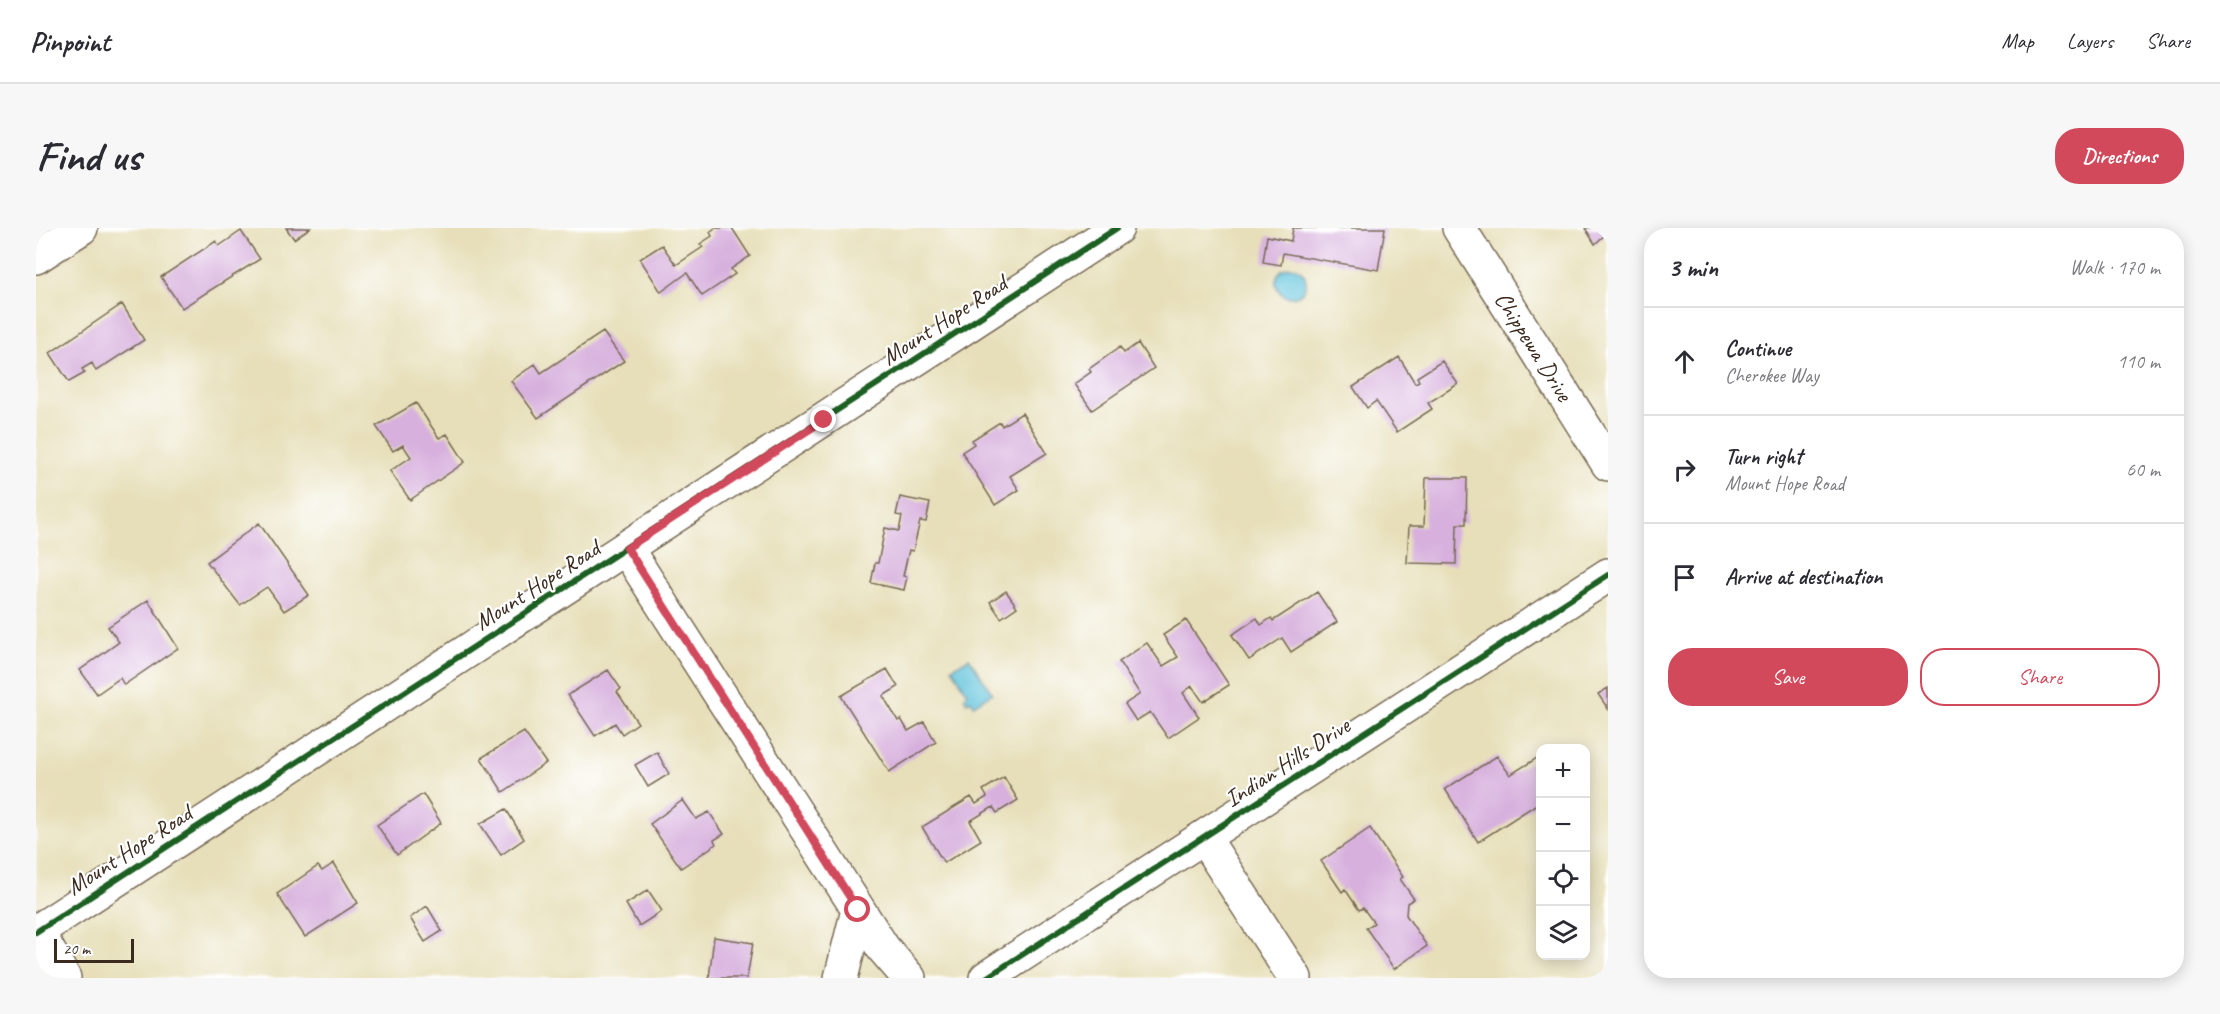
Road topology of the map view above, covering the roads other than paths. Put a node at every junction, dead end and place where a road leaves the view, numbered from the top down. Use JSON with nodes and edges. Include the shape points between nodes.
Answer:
{"nodes":[{"id":1,"x":81,"y":228,"type":"edge"},
{"id":2,"x":1117,"y":228,"type":"edge"},
{"id":3,"x":1459,"y":228,"type":"edge"},
{"id":4,"x":36,"y":257,"type":"edge"},
{"id":5,"x":1608,"y":464,"type":"edge"},
{"id":6,"x":627,"y":548,"type":"junction"},
{"id":7,"x":1608,"y":575,"type":"edge"},
{"id":8,"x":1204,"y":838,"type":"junction"},
{"id":9,"x":858,"y":910,"type":"junction"},
{"id":10,"x":36,"y":932,"type":"edge"},
{"id":11,"x":64,"y":978,"type":"edge"},
{"id":12,"x":841,"y":978,"type":"edge"},
{"id":13,"x":909,"y":978,"type":"edge"},
{"id":14,"x":986,"y":978,"type":"edge"},
{"id":15,"x":1295,"y":978,"type":"edge"}],
"edges":[{"from":1,"to":4,"type":"street"},
{"from":2,"to":6,"type":"street","name":"Mount Hope Road"},
{"from":3,"to":5,"type":"street","name":"Chippewa Drive"},
{"from":6,"to":9,"type":"street"},
{"from":6,"to":10,"type":"street","name":"Mount Hope Road"},
{"from":7,"to":8,"type":"street","name":"Indian Hills Drive"},
{"from":8,"to":14,"type":"street","name":"Indian Hills Drive"},
{"from":8,"to":15,"type":"street"},
{"from":9,"to":12,"type":"street"},
{"from":9,"to":13,"type":"street"},
{"from":10,"to":11,"type":"street"}]}
